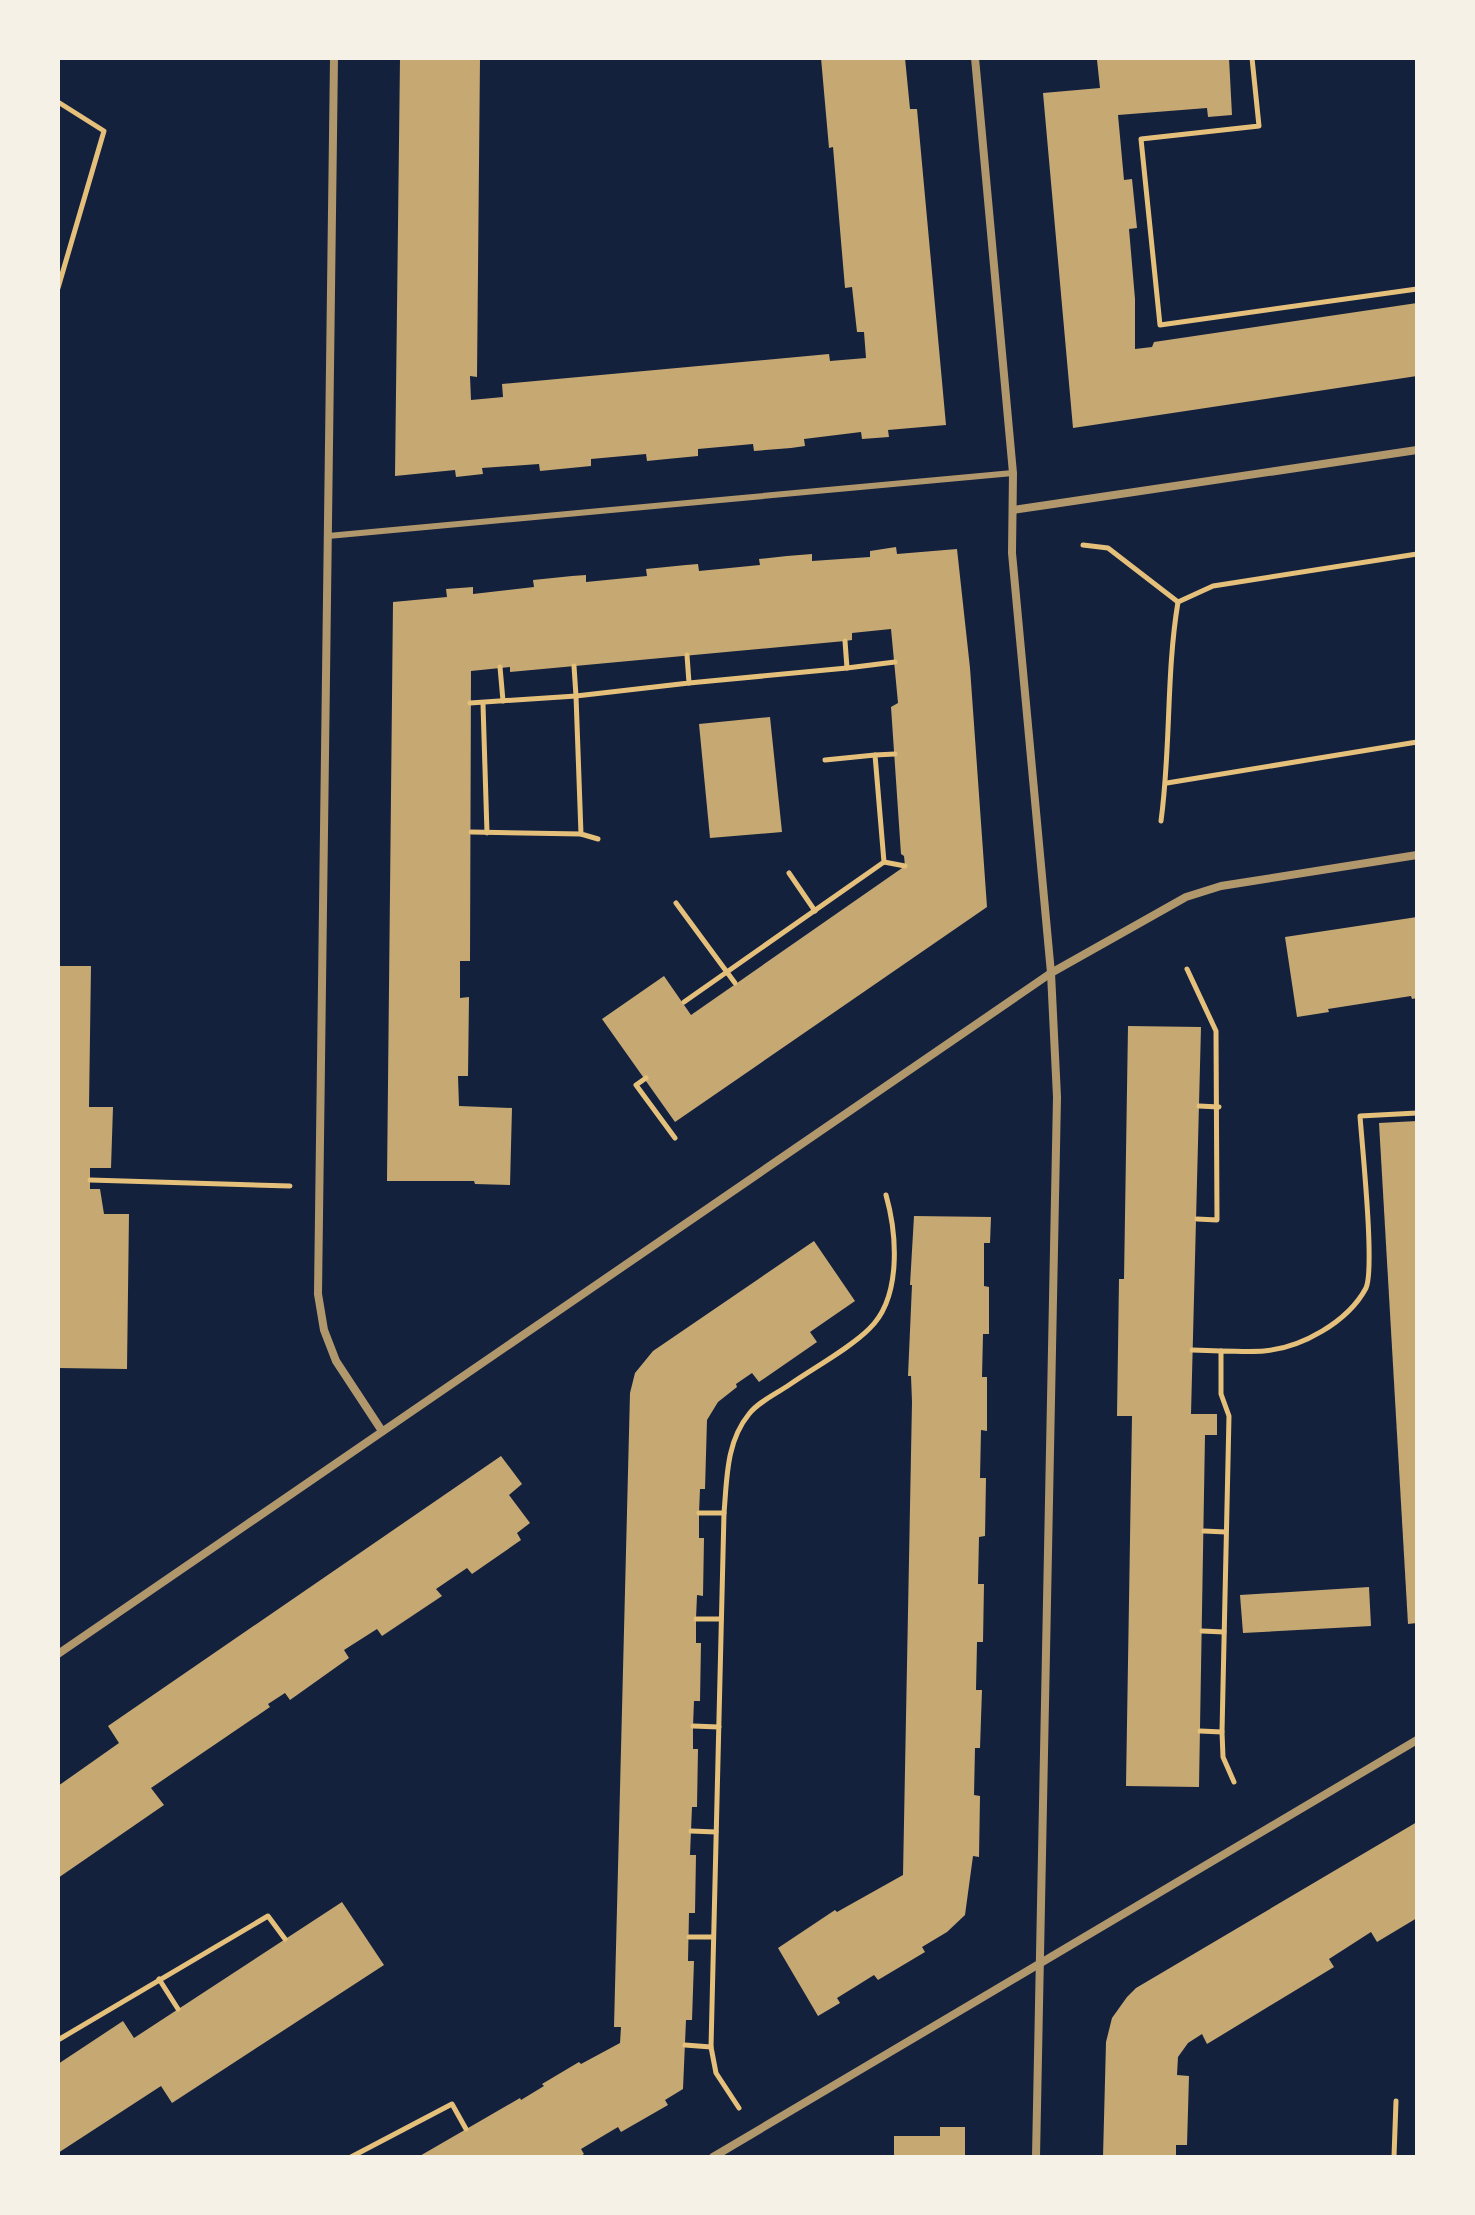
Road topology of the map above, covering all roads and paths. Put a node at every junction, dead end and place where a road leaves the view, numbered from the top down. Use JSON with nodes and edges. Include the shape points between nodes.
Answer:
{"nodes":[{"id":1,"x":334,"y":58,"type":"edge"},
{"id":2,"x":975,"y":58,"type":"edge"},
{"id":3,"x":1252,"y":58,"type":"edge"},
{"id":4,"x":58,"y":102,"type":"edge"},
{"id":5,"x":58,"y":288,"type":"edge"},
{"id":6,"x":1417,"y":289,"type":"edge"},
{"id":7,"x":1417,"y":450,"type":"edge"},
{"id":8,"x":1013,"y":473,"type":"junction"},
{"id":9,"x":1013,"y":510,"type":"junction"},
{"id":10,"x":328,"y":536,"type":"junction"},
{"id":11,"x":1083,"y":545,"type":"dead end"},
{"id":12,"x":1417,"y":554,"type":"edge"},
{"id":13,"x":1178,"y":602,"type":"junction"},
{"id":14,"x":845,"y":641,"type":"dead end"},
{"id":15,"x":687,"y":655,"type":"dead end"},
{"id":16,"x":895,"y":662,"type":"dead end"},
{"id":17,"x":574,"y":666,"type":"dead end"},
{"id":18,"x":500,"y":667,"type":"dead end"},
{"id":19,"x":847,"y":668,"type":"junction"},
{"id":20,"x":689,"y":683,"type":"junction"},
{"id":21,"x":576,"y":696,"type":"junction"},
{"id":22,"x":503,"y":701,"type":"junction"},
{"id":23,"x":470,"y":703,"type":"dead end"},
{"id":24,"x":483,"y":704,"type":"junction"},
{"id":25,"x":1417,"y":742,"type":"edge"},
{"id":26,"x":895,"y":754,"type":"dead end"},
{"id":27,"x":875,"y":755,"type":"junction"},
{"id":28,"x":825,"y":760,"type":"dead end"},
{"id":29,"x":1167,"y":783,"type":"junction"},
{"id":30,"x":1161,"y":821,"type":"dead end"},
{"id":31,"x":471,"y":832,"type":"dead end"},
{"id":32,"x":487,"y":833,"type":"junction"},
{"id":33,"x":581,"y":834,"type":"junction"},
{"id":34,"x":598,"y":839,"type":"dead end"},
{"id":35,"x":1417,"y":855,"type":"edge"},
{"id":36,"x":884,"y":862,"type":"junction"},
{"id":37,"x":905,"y":866,"type":"dead end"},
{"id":38,"x":789,"y":873,"type":"dead end"},
{"id":39,"x":676,"y":903,"type":"dead end"},
{"id":40,"x":815,"y":911,"type":"junction"},
{"id":41,"x":1187,"y":969,"type":"dead end"},
{"id":42,"x":726,"y":971,"type":"junction"},
{"id":43,"x":1051,"y":973,"type":"junction"},
{"id":44,"x":735,"y":983,"type":"dead end"},
{"id":45,"x":684,"y":1002,"type":"dead end"},
{"id":46,"x":646,"y":1078,"type":"dead end"},
{"id":47,"x":1199,"y":1106,"type":"dead end"},
{"id":48,"x":1219,"y":1107,"type":"junction"},
{"id":49,"x":1417,"y":1113,"type":"edge"},
{"id":50,"x":675,"y":1138,"type":"dead end"},
{"id":51,"x":90,"y":1180,"type":"dead end"},
{"id":52,"x":319,"y":1187,"type":"junction"},
{"id":53,"x":886,"y":1195,"type":"dead end"},
{"id":54,"x":1197,"y":1219,"type":"dead end"},
{"id":55,"x":1192,"y":1350,"type":"dead end"},
{"id":56,"x":1221,"y":1351,"type":"junction"},
{"id":57,"x":382,"y":1431,"type":"junction"},
{"id":58,"x":699,"y":1513,"type":"dead end"},
{"id":59,"x":724,"y":1513,"type":"junction"},
{"id":60,"x":1204,"y":1531,"type":"dead end"},
{"id":61,"x":1226,"y":1532,"type":"junction"},
{"id":62,"x":696,"y":1619,"type":"dead end"},
{"id":63,"x":721,"y":1619,"type":"junction"},
{"id":64,"x":1202,"y":1631,"type":"dead end"},
{"id":65,"x":1224,"y":1632,"type":"junction"},
{"id":66,"x":58,"y":1654,"type":"edge"},
{"id":67,"x":693,"y":1726,"type":"dead end"},
{"id":68,"x":719,"y":1727,"type":"junction"},
{"id":69,"x":1200,"y":1731,"type":"dead end"},
{"id":70,"x":1222,"y":1732,"type":"junction"},
{"id":71,"x":1417,"y":1740,"type":"edge"},
{"id":72,"x":1234,"y":1782,"type":"dead end"},
{"id":73,"x":691,"y":1831,"type":"dead end"},
{"id":74,"x":716,"y":1832,"type":"junction"},
{"id":75,"x":689,"y":1937,"type":"dead end"},
{"id":76,"x":713,"y":1937,"type":"junction"},
{"id":77,"x":285,"y":1939,"type":"dead end"},
{"id":78,"x":1039,"y":1964,"type":"junction"},
{"id":79,"x":159,"y":1979,"type":"junction"},
{"id":80,"x":178,"y":2009,"type":"dead end"},
{"id":81,"x":58,"y":2040,"type":"edge"},
{"id":82,"x":685,"y":2045,"type":"dead end"},
{"id":83,"x":711,"y":2047,"type":"junction"},
{"id":84,"x":1396,"y":2101,"type":"dead end"},
{"id":85,"x":466,"y":2129,"type":"dead end"},
{"id":86,"x":754,"y":2133,"type":"junction"},
{"id":87,"x":351,"y":2157,"type":"edge"},
{"id":88,"x":713,"y":2157,"type":"edge"},
{"id":89,"x":1036,"y":2157,"type":"edge"},
{"id":90,"x":1394,"y":2157,"type":"edge"}],
"edges":[{"from":1,"to":10,"type":"street"},
{"from":2,"to":8,"type":"street"},
{"from":3,"to":6,"type":"path","via":[[1259,126],[1141,139],[1160,325]]},
{"from":4,"to":5,"type":"path","via":[[104,131]]},
{"from":7,"to":9,"type":"street"},
{"from":8,"to":9,"type":"street"},
{"from":8,"to":10,"type":"lane"},
{"from":9,"to":43,"type":"street","via":[[1012,553]]},
{"from":10,"to":52,"type":"street"},
{"from":11,"to":13,"type":"path","via":[[1108,548]]},
{"from":12,"to":13,"type":"path","via":[[1213,586]]},
{"from":13,"to":29,"type":"path"},
{"from":14,"to":19,"type":"path"},
{"from":15,"to":20,"type":"path"},
{"from":16,"to":19,"type":"path"},
{"from":17,"to":21,"type":"path"},
{"from":18,"to":22,"type":"path"},
{"from":19,"to":20,"type":"path"},
{"from":20,"to":21,"type":"path"},
{"from":21,"to":22,"type":"path"},
{"from":21,"to":33,"type":"path"},
{"from":22,"to":24,"type":"path"},
{"from":23,"to":24,"type":"path"},
{"from":24,"to":32,"type":"path"},
{"from":25,"to":29,"type":"path"},
{"from":26,"to":27,"type":"path"},
{"from":27,"to":28,"type":"path"},
{"from":27,"to":36,"type":"path"},
{"from":29,"to":30,"type":"path"},
{"from":31,"to":32,"type":"path"},
{"from":32,"to":33,"type":"path"},
{"from":33,"to":34,"type":"path"},
{"from":35,"to":43,"type":"street","via":[[1221,886],[1186,897]]},
{"from":36,"to":37,"type":"path"},
{"from":36,"to":40,"type":"path"},
{"from":38,"to":40,"type":"path"},
{"from":39,"to":42,"type":"path"},
{"from":40,"to":42,"type":"path"},
{"from":41,"to":48,"type":"path","via":[[1216,1031]]},
{"from":42,"to":44,"type":"path"},
{"from":42,"to":45,"type":"path"},
{"from":43,"to":57,"type":"street"},
{"from":43,"to":78,"type":"street","via":[[1057,1097]]},
{"from":46,"to":50,"type":"path","via":[[636,1085]]},
{"from":47,"to":48,"type":"path"},
{"from":48,"to":54,"type":"path","via":[[1217,1220]]},
{"from":49,"to":56,"type":"path","via":[[1360,1116],[1367,1286],[1342,1317],[1301,1341],[1267,1351]]},
{"from":51,"to":52,"type":"path"},
{"from":52,"to":57,"type":"street","via":[[318,1294],[324,1330],[336,1361]]},
{"from":53,"to":59,"type":"path","via":[[894,1249],[884,1308],[871,1328],[750,1412],[728,1460]]},
{"from":55,"to":56,"type":"path"},
{"from":56,"to":61,"type":"path","via":[[1221,1394],[1229,1416]]},
{"from":57,"to":66,"type":"street"},
{"from":58,"to":59,"type":"path"},
{"from":59,"to":63,"type":"path"},
{"from":60,"to":61,"type":"path"},
{"from":61,"to":65,"type":"path"},
{"from":62,"to":63,"type":"path"},
{"from":63,"to":68,"type":"path"},
{"from":64,"to":65,"type":"path"},
{"from":65,"to":70,"type":"path"},
{"from":67,"to":68,"type":"path"},
{"from":68,"to":74,"type":"path"},
{"from":69,"to":70,"type":"path"},
{"from":70,"to":72,"type":"path","via":[[1223,1757]]},
{"from":71,"to":78,"type":"street"},
{"from":73,"to":74,"type":"path"},
{"from":74,"to":76,"type":"path"},
{"from":75,"to":76,"type":"path"},
{"from":76,"to":83,"type":"path"},
{"from":77,"to":79,"type":"path","via":[[268,1916]]},
{"from":78,"to":86,"type":"street"},
{"from":78,"to":89,"type":"street"},
{"from":79,"to":80,"type":"path"},
{"from":79,"to":81,"type":"path"},
{"from":82,"to":83,"type":"path"},
{"from":83,"to":86,"type":"path","via":[[716,2073]]},
{"from":84,"to":90,"type":"path"},
{"from":85,"to":87,"type":"path","via":[[452,2104]]},
{"from":86,"to":88,"type":"street"}]}
